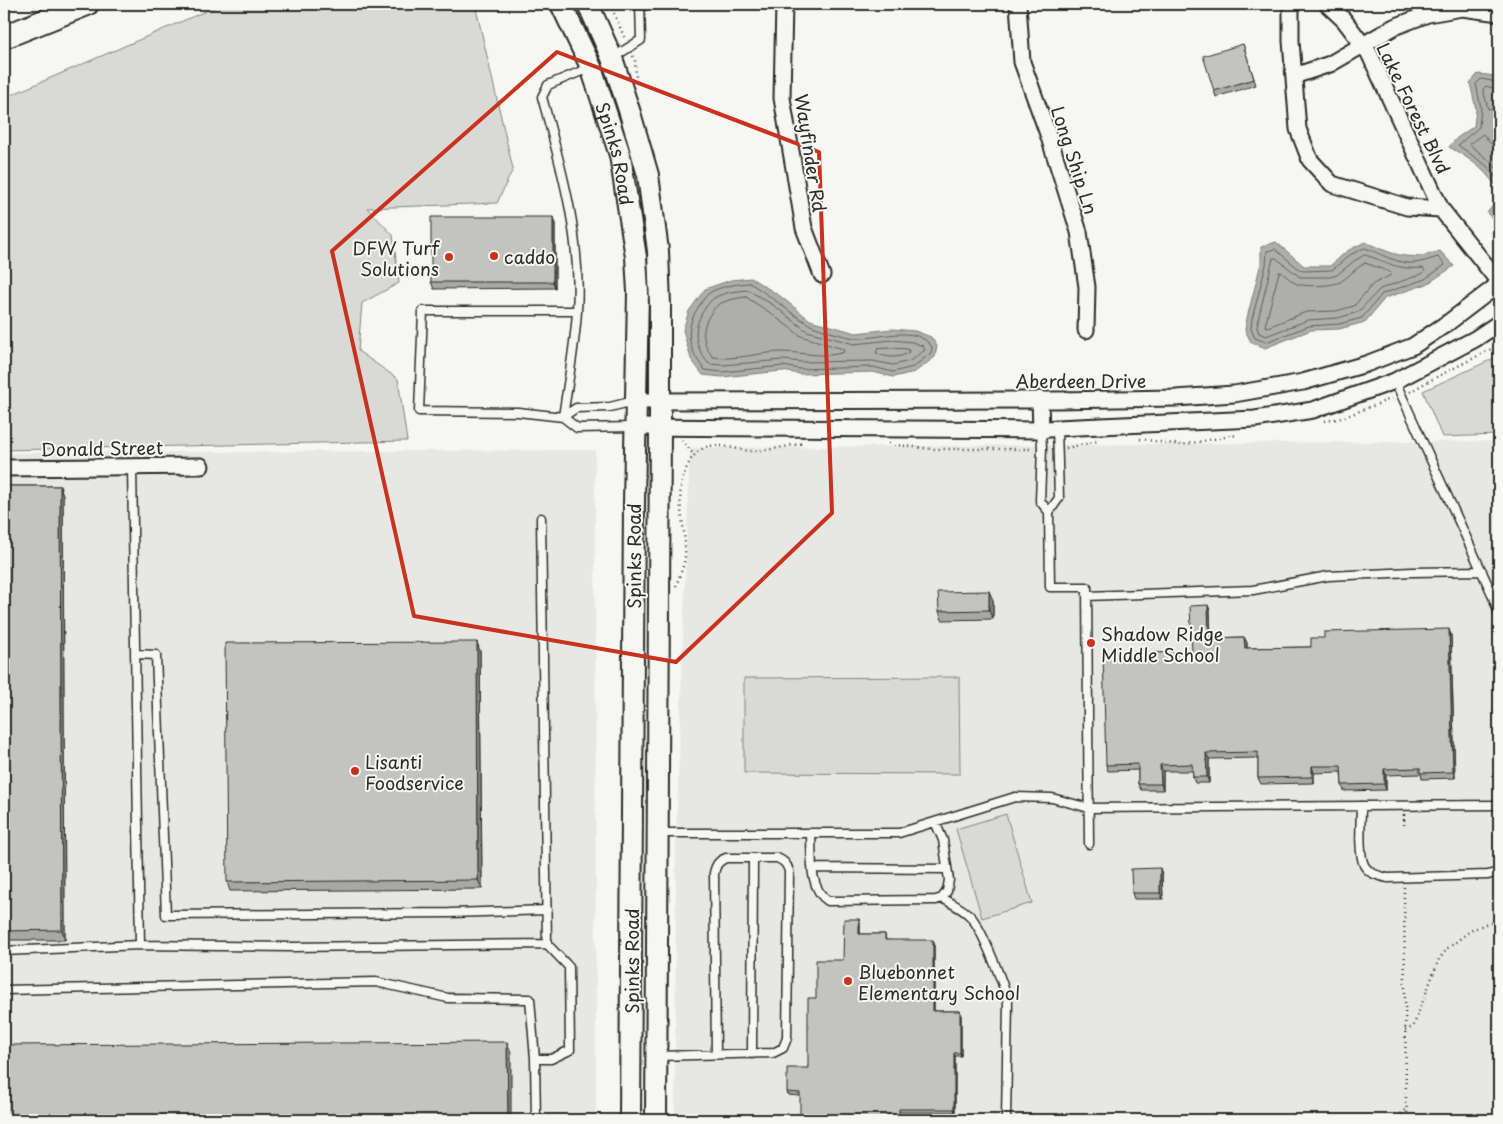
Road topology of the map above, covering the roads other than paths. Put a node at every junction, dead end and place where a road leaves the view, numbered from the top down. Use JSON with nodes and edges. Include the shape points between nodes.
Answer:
{"nodes":[{"id":1,"x":87,"y":4,"type":"edge"},
{"id":2,"x":561,"y":4,"type":"edge"},
{"id":3,"x":588,"y":4,"type":"edge"},
{"id":4,"x":640,"y":4,"type":"edge"},
{"id":5,"x":784,"y":4,"type":"edge"},
{"id":6,"x":1018,"y":4,"type":"edge"},
{"id":7,"x":1291,"y":4,"type":"edge"},
{"id":8,"x":1327,"y":4,"type":"edge"},
{"id":9,"x":1499,"y":13,"type":"edge"},
{"id":10,"x":4,"y":38,"type":"edge"},
{"id":11,"x":1363,"y":45,"type":"junction"},
{"id":12,"x":612,"y":58,"type":"junction"},
{"id":13,"x":591,"y":67,"type":"junction"},
{"id":14,"x":1294,"y":76,"type":"junction"},
{"id":15,"x":1441,"y":209,"type":"junction"},
{"id":16,"x":822,"y":275,"type":"dead end"},
{"id":17,"x":1499,"y":283,"type":"edge"},
{"id":18,"x":577,"y":311,"type":"junction"},
{"id":19,"x":1499,"y":323,"type":"edge"},
{"id":20,"x":1086,"y":330,"type":"dead end"},
{"id":21,"x":1394,"y":381,"type":"junction"},
{"id":22,"x":1040,"y":399,"type":"junction"},
{"id":23,"x":636,"y":400,"type":"junction"},
{"id":24,"x":660,"y":400,"type":"junction"},
{"id":25,"x":1056,"y":400,"type":"junction"},
{"id":26,"x":563,"y":417,"type":"junction"},
{"id":27,"x":635,"y":427,"type":"junction"},
{"id":28,"x":660,"y":427,"type":"junction"},
{"id":29,"x":1057,"y":428,"type":"junction"},
{"id":30,"x":1041,"y":430,"type":"junction"},
{"id":31,"x":201,"y":466,"type":"dead end"},
{"id":32,"x":132,"y":467,"type":"junction"},
{"id":33,"x":4,"y":468,"type":"edge"},
{"id":34,"x":1049,"y":512,"type":"junction"},
{"id":35,"x":541,"y":518,"type":"dead end"},
{"id":36,"x":1482,"y":571,"type":"junction"},
{"id":37,"x":1087,"y":596,"type":"junction"},
{"id":38,"x":1499,"y":614,"type":"edge"},
{"id":39,"x":135,"y":654,"type":"junction"},
{"id":40,"x":1499,"y":805,"type":"edge"},
{"id":41,"x":1361,"y":806,"type":"junction"},
{"id":42,"x":1089,"y":808,"type":"junction"},
{"id":43,"x":935,"y":822,"type":"junction"},
{"id":44,"x":632,"y":832,"type":"junction"},
{"id":45,"x":658,"y":833,"type":"junction"},
{"id":46,"x":811,"y":833,"type":"junction"},
{"id":47,"x":1089,"y":844,"type":"dead end"},
{"id":48,"x":753,"y":858,"type":"junction"},
{"id":49,"x":813,"y":868,"type":"junction"},
{"id":50,"x":947,"y":869,"type":"junction"},
{"id":51,"x":1499,"y":869,"type":"edge"},
{"id":52,"x":942,"y":898,"type":"junction"},
{"id":53,"x":547,"y":910,"type":"junction"},
{"id":54,"x":547,"y":944,"type":"junction"},
{"id":55,"x":140,"y":945,"type":"junction"},
{"id":56,"x":4,"y":952,"type":"edge"},
{"id":57,"x":4,"y":990,"type":"edge"},
{"id":58,"x":716,"y":1054,"type":"junction"},
{"id":59,"x":752,"y":1054,"type":"junction"},
{"id":60,"x":630,"y":1056,"type":"junction"},
{"id":61,"x":656,"y":1056,"type":"junction"},
{"id":62,"x":535,"y":1059,"type":"junction"},
{"id":63,"x":536,"y":1120,"type":"edge"},
{"id":64,"x":630,"y":1120,"type":"edge"},
{"id":65,"x":656,"y":1120,"type":"edge"},
{"id":66,"x":1006,"y":1120,"type":"edge"}],
"edges":[{"from":1,"to":10,"type":"main road"},
{"from":2,"to":13,"type":"main road","name":"Spinks Road"},
{"from":3,"to":12,"type":"main road","name":"Spinks Road"},
{"from":4,"to":12,"type":"lane","via":[[641,40]]},
{"from":5,"to":16,"type":"street","name":"Wayfinder Rd","via":[[782,98],[804,228]]},
{"from":6,"to":20,"type":"street","name":"Long Ship Ln","via":[[1022,62],[1079,232],[1087,287]]},
{"from":7,"to":14,"type":"street"},
{"from":8,"to":11,"type":"street","name":"Lake Forest Blvd"},
{"from":9,"to":11,"type":"street","via":[[1462,8],[1428,14]]},
{"from":11,"to":14,"type":"street","via":[[1330,64]]},
{"from":11,"to":15,"type":"street","name":"Lake Forest Blvd"},
{"from":12,"to":13,"type":"main road"},
{"from":12,"to":24,"type":"main road","name":"Spinks Road","via":[[649,184],[658,251]]},
{"from":13,"to":18,"type":"lane","via":[[548,85],[542,97],[572,220],[577,262]]},
{"from":13,"to":23,"type":"main road","name":"Spinks Road","via":[[620,155],[636,257]]},
{"from":14,"to":15,"type":"street","via":[[1298,130],[1310,160],[1332,184],[1407,208]]},
{"from":15,"to":17,"type":"street","name":"Lake Forest Blvd"},
{"from":17,"to":25,"type":"street","name":"Aberdeen Drive","via":[[1413,346],[1303,382],[1234,394]]},
{"from":18,"to":26,"type":"lane"},
{"from":18,"to":26,"type":"lane","via":[[423,311],[420,411],[518,412]]},
{"from":19,"to":21,"type":"street"},
{"from":21,"to":29,"type":"street","via":[[1313,410],[1255,419]]},
{"from":21,"to":36,"type":"lane"},
{"from":22,"to":24,"type":"street","name":"Aberdeen Drive"},
{"from":22,"to":25,"type":"street","name":"Aberdeen Drive"},
{"from":22,"to":30,"type":"street"},
{"from":23,"to":24,"type":"street","name":"Aberdeen Drive"},
{"from":23,"to":26,"type":"lane","via":[[610,407],[576,408]]},
{"from":23,"to":27,"type":"main road","name":"Spinks Road"},
{"from":24,"to":28,"type":"main road","name":"Spinks Road"},
{"from":25,"to":29,"type":"street"},
{"from":26,"to":27,"type":"lane","via":[[578,428]]},
{"from":27,"to":28,"type":"street"},
{"from":27,"to":44,"type":"main road","name":"Spinks Road"},
{"from":28,"to":30,"type":"street"},
{"from":28,"to":45,"type":"main road","name":"Spinks Road"},
{"from":29,"to":30,"type":"street"},
{"from":29,"to":34,"type":"lane","via":[[1059,498]]},
{"from":30,"to":34,"type":"lane","via":[[1040,501]]},
{"from":31,"to":32,"type":"street","name":"Donald Street"},
{"from":32,"to":33,"type":"street","name":"Donald Street"},
{"from":32,"to":39,"type":"lane"},
{"from":34,"to":37,"type":"lane","via":[[1050,587],[1087,587]]},
{"from":35,"to":53,"type":"lane"},
{"from":36,"to":37,"type":"lane","via":[[1328,576],[1253,590]]},
{"from":36,"to":38,"type":"lane"},
{"from":37,"to":42,"type":"lane"},
{"from":39,"to":53,"type":"lane","via":[[156,656],[166,915]]},
{"from":39,"to":55,"type":"lane"},
{"from":40,"to":41,"type":"lane"},
{"from":41,"to":42,"type":"lane"},
{"from":41,"to":51,"type":"lane","via":[[1362,856],[1365,866],[1375,875],[1388,878],[1488,875]]},
{"from":42,"to":43,"type":"lane","via":[[1052,798],[1015,796]]},
{"from":42,"to":47,"type":"lane"},
{"from":43,"to":46,"type":"lane","via":[[899,833]]},
{"from":43,"to":50,"type":"lane","via":[[943,840]]},
{"from":44,"to":45,"type":"main road"},
{"from":44,"to":60,"type":"main road","name":"Spinks Road"},
{"from":45,"to":46,"type":"lane"},
{"from":45,"to":61,"type":"main road","name":"Spinks Road"},
{"from":46,"to":49,"type":"lane"},
{"from":48,"to":58,"type":"lane","via":[[726,858],[716,865]]},
{"from":48,"to":59,"type":"lane"},
{"from":48,"to":59,"type":"lane","via":[[784,861],[788,866],[789,880],[787,1038],[779,1051]]},
{"from":49,"to":50,"type":"lane"},
{"from":49,"to":52,"type":"lane","via":[[814,885],[828,902]]},
{"from":50,"to":52,"type":"lane","via":[[949,880]]},
{"from":52,"to":66,"type":"lane","via":[[971,916],[978,926],[1005,991],[1008,1002]]},
{"from":53,"to":54,"type":"lane"},
{"from":54,"to":55,"type":"lane"},
{"from":54,"to":62,"type":"lane","via":[[569,967],[570,1050],[551,1059]]},
{"from":55,"to":56,"type":"lane"},
{"from":57,"to":62,"type":"lane","via":[[376,982],[448,998],[530,998]]},
{"from":58,"to":59,"type":"lane"},
{"from":58,"to":61,"type":"lane"},
{"from":60,"to":61,"type":"main road"},
{"from":60,"to":64,"type":"main road","name":"Spinks Road"},
{"from":61,"to":65,"type":"main road","name":"Spinks Road"},
{"from":62,"to":63,"type":"lane"}]}
